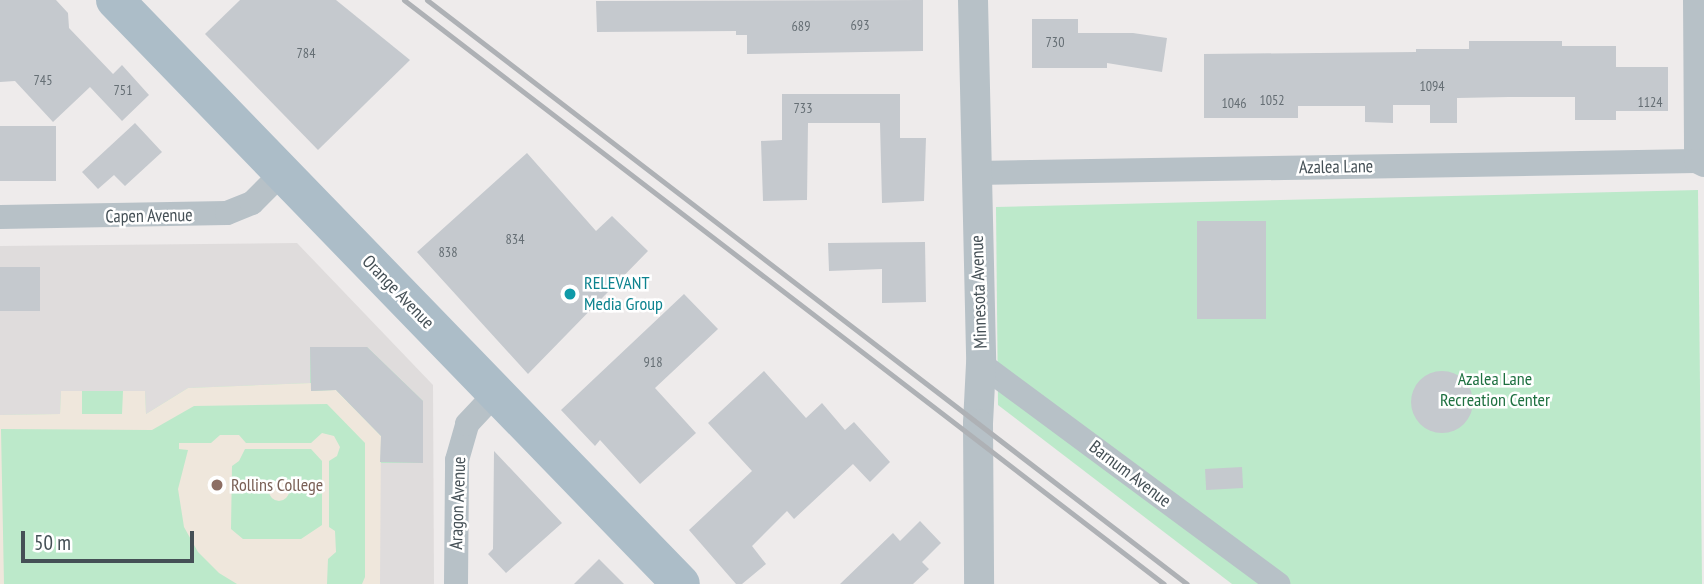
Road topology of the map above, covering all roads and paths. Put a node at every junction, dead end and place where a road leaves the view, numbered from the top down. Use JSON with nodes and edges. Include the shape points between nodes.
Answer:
{"nodes":[{"id":1,"x":115,"y":0,"type":"edge"},
{"id":2,"x":973,"y":0,"type":"edge"},
{"id":3,"x":1695,"y":0,"type":"edge"},
{"id":4,"x":1700,"y":163,"type":"edge"},
{"id":5,"x":282,"y":173,"type":"junction"},
{"id":6,"x":976,"y":173,"type":"junction"},
{"id":7,"x":0,"y":217,"type":"edge"},
{"id":8,"x":981,"y":363,"type":"junction"},
{"id":9,"x":496,"y":393,"type":"junction"},
{"id":10,"x":456,"y":584,"type":"edge"},
{"id":11,"x":681,"y":584,"type":"edge"},
{"id":12,"x":979,"y":584,"type":"edge"},
{"id":13,"x":1278,"y":584,"type":"edge"}],
"edges":[{"from":1,"to":5,"type":"main road","name":"Orange Avenue"},
{"from":2,"to":6,"type":"street","name":"Minnesota Avenue"},
{"from":3,"to":4,"type":"street"},
{"from":4,"to":6,"type":"street","name":"Azalea Lane"},
{"from":5,"to":7,"type":"street","name":"Capen Avenue","via":[[252,203],[227,213]]},
{"from":5,"to":9,"type":"main road","name":"Orange Avenue"},
{"from":6,"to":8,"type":"street","name":"Minnesota Avenue"},
{"from":8,"to":12,"type":"street","name":"Minnesota Avenue"},
{"from":8,"to":13,"type":"street","name":"Barnum Avenue"},
{"from":9,"to":10,"type":"street","name":"Aragon Avenue","via":[[467,424],[457,460]]},
{"from":9,"to":11,"type":"main road","name":"Orange Avenue"}]}
